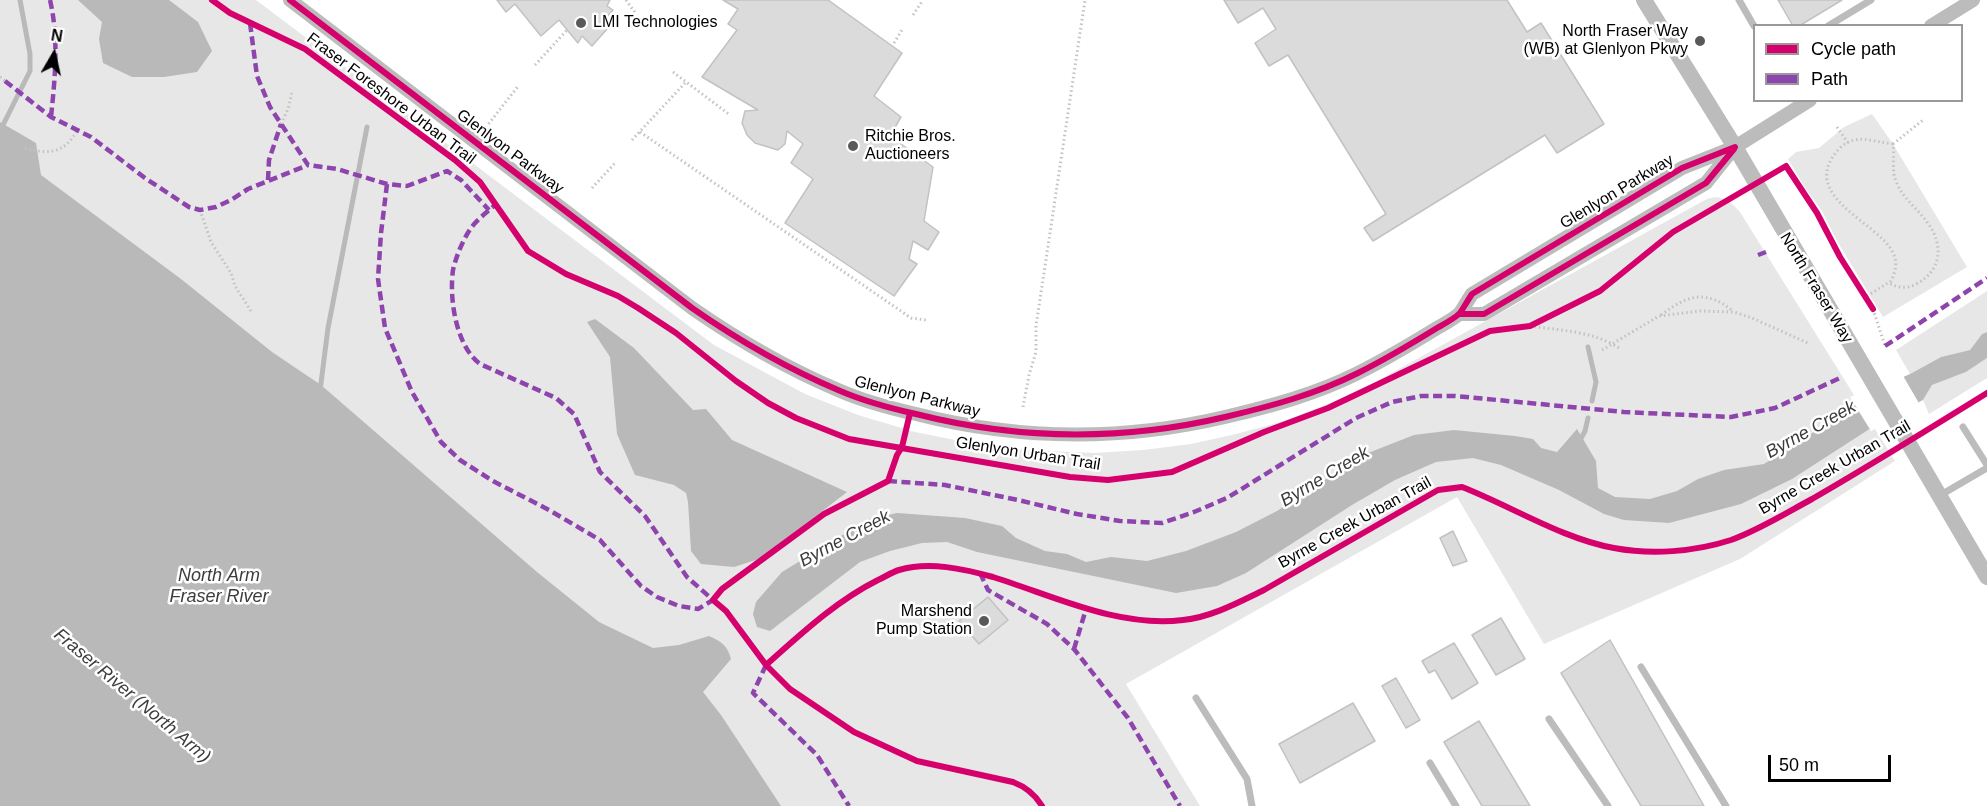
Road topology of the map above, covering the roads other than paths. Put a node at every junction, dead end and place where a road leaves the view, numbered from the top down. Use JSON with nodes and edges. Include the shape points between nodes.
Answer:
{"nodes":[{"id":1,"x":290,"y":0,"type":"edge"},
{"id":2,"x":1644,"y":0,"type":"edge"},
{"id":3,"x":1738,"y":0,"type":"edge"},
{"id":4,"x":1871,"y":0,"type":"edge"},
{"id":5,"x":1973,"y":0,"type":"edge"},
{"id":6,"x":1754,"y":24,"type":"edge"},
{"id":7,"x":1831,"y":24,"type":"edge"},
{"id":8,"x":1934,"y":24,"type":"edge"},
{"id":9,"x":1807,"y":102,"type":"edge"},
{"id":10,"x":1735,"y":147,"type":"junction"},
{"id":11,"x":1459,"y":314,"type":"junction"},
{"id":12,"x":1964,"y":427,"type":"dead end"},
{"id":13,"x":1987,"y":467,"type":"edge"},
{"id":14,"x":1939,"y":496,"type":"junction"},
{"id":15,"x":1987,"y":577,"type":"edge"},
{"id":16,"x":1641,"y":667,"type":"dead end"},
{"id":17,"x":1196,"y":698,"type":"dead end"},
{"id":18,"x":1549,"y":719,"type":"dead end"},
{"id":19,"x":1430,"y":763,"type":"dead end"},
{"id":20,"x":1252,"y":806,"type":"edge"},
{"id":21,"x":1456,"y":806,"type":"edge"},
{"id":22,"x":1608,"y":806,"type":"edge"},
{"id":23,"x":1726,"y":806,"type":"edge"}],
"edges":[{"from":1,"to":11,"type":"street","name":"Glenlyon Parkway","via":[[735,338],[792,369],[876,404],[947,422],[1011,432],[1073,435],[1190,425],[1313,393],[1389,357]]},
{"from":2,"to":10,"type":"street","name":"North Fraser Way"},
{"from":3,"to":6,"type":"lane"},
{"from":4,"to":7,"type":"lane"},
{"from":5,"to":8,"type":"street"},
{"from":9,"to":10,"type":"street"},
{"from":10,"to":11,"type":"street","name":"Glenlyon Parkway","via":[[1683,168],[1472,294]]},
{"from":10,"to":11,"type":"street","name":"Glenlyon Parkway","via":[[1706,183],[1484,314]]},
{"from":10,"to":14,"type":"street","name":"North Fraser Way"},
{"from":12,"to":13,"type":"lane"},
{"from":13,"to":14,"type":"lane"},
{"from":14,"to":15,"type":"street","name":"North Fraser Way"},
{"from":16,"to":23,"type":"lane"},
{"from":17,"to":20,"type":"lane","via":[[1247,779]]},
{"from":18,"to":22,"type":"lane"},
{"from":19,"to":21,"type":"lane"}]}
